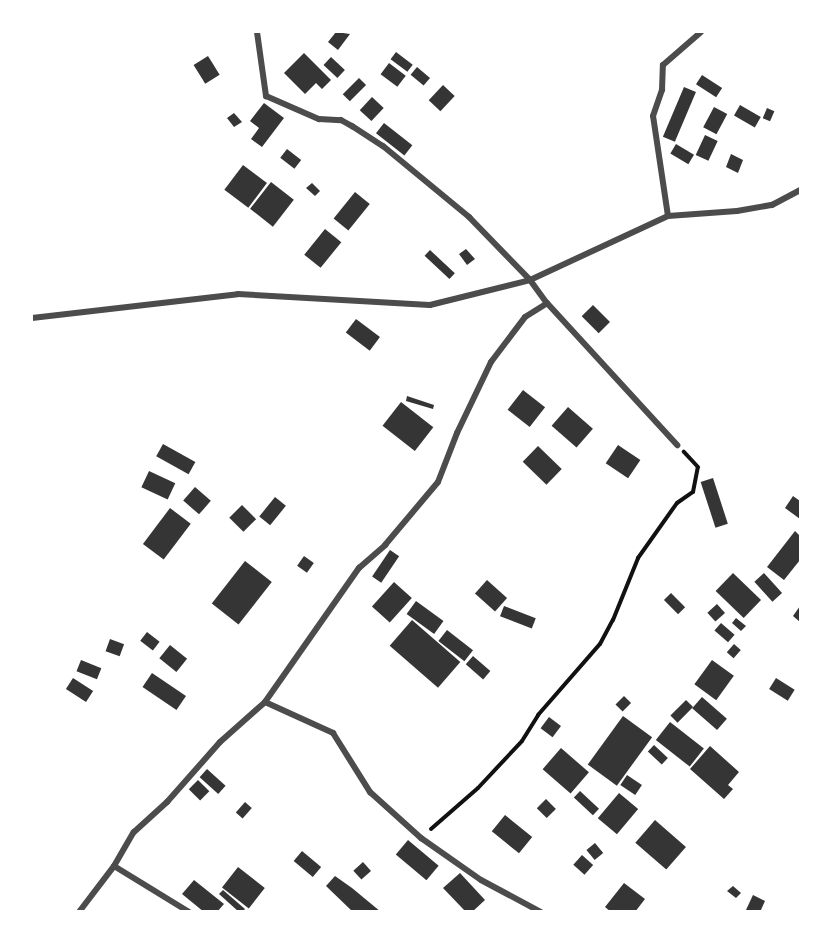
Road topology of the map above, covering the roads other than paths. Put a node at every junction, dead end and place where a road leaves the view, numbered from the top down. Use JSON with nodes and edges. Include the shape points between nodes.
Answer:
{"nodes":[{"id":1,"x":257,"y":32,"type":"edge"},
{"id":2,"x":701,"y":32,"type":"edge"},
{"id":3,"x":801,"y":190,"type":"edge"},
{"id":4,"x":668,"y":216,"type":"junction"},
{"id":5,"x":530,"y":280,"type":"junction"},
{"id":6,"x":547,"y":303,"type":"junction"},
{"id":7,"x":32,"y":318,"type":"edge"},
{"id":8,"x":677,"y":445,"type":"road end"},
{"id":9,"x":266,"y":702,"type":"junction"},
{"id":10,"x":114,"y":866,"type":"junction"},
{"id":11,"x":79,"y":912,"type":"edge"},
{"id":12,"x":189,"y":912,"type":"edge"},
{"id":13,"x":541,"y":912,"type":"edge"}],
"edges":[{"from":1,"to":5,"type":"street","via":[[266,96],[320,119],[341,120],[383,146],[469,217]]},
{"from":2,"to":4,"type":"street","via":[[663,66],[662,90],[653,116]]},
{"from":3,"to":4,"type":"street","via":[[772,205]]},
{"from":4,"to":5,"type":"street"},
{"from":5,"to":6,"type":"street"},
{"from":5,"to":7,"type":"street","via":[[430,305],[238,294]]},
{"from":6,"to":8,"type":"street"},
{"from":6,"to":9,"type":"street","via":[[525,317],[492,362],[438,482],[386,545],[359,568]]},
{"from":9,"to":10,"type":"street","via":[[220,742],[167,802],[134,832]]},
{"from":9,"to":13,"type":"street","via":[[333,733],[370,792],[421,837],[481,880]]},
{"from":10,"to":11,"type":"street"},
{"from":10,"to":12,"type":"street"}]}
